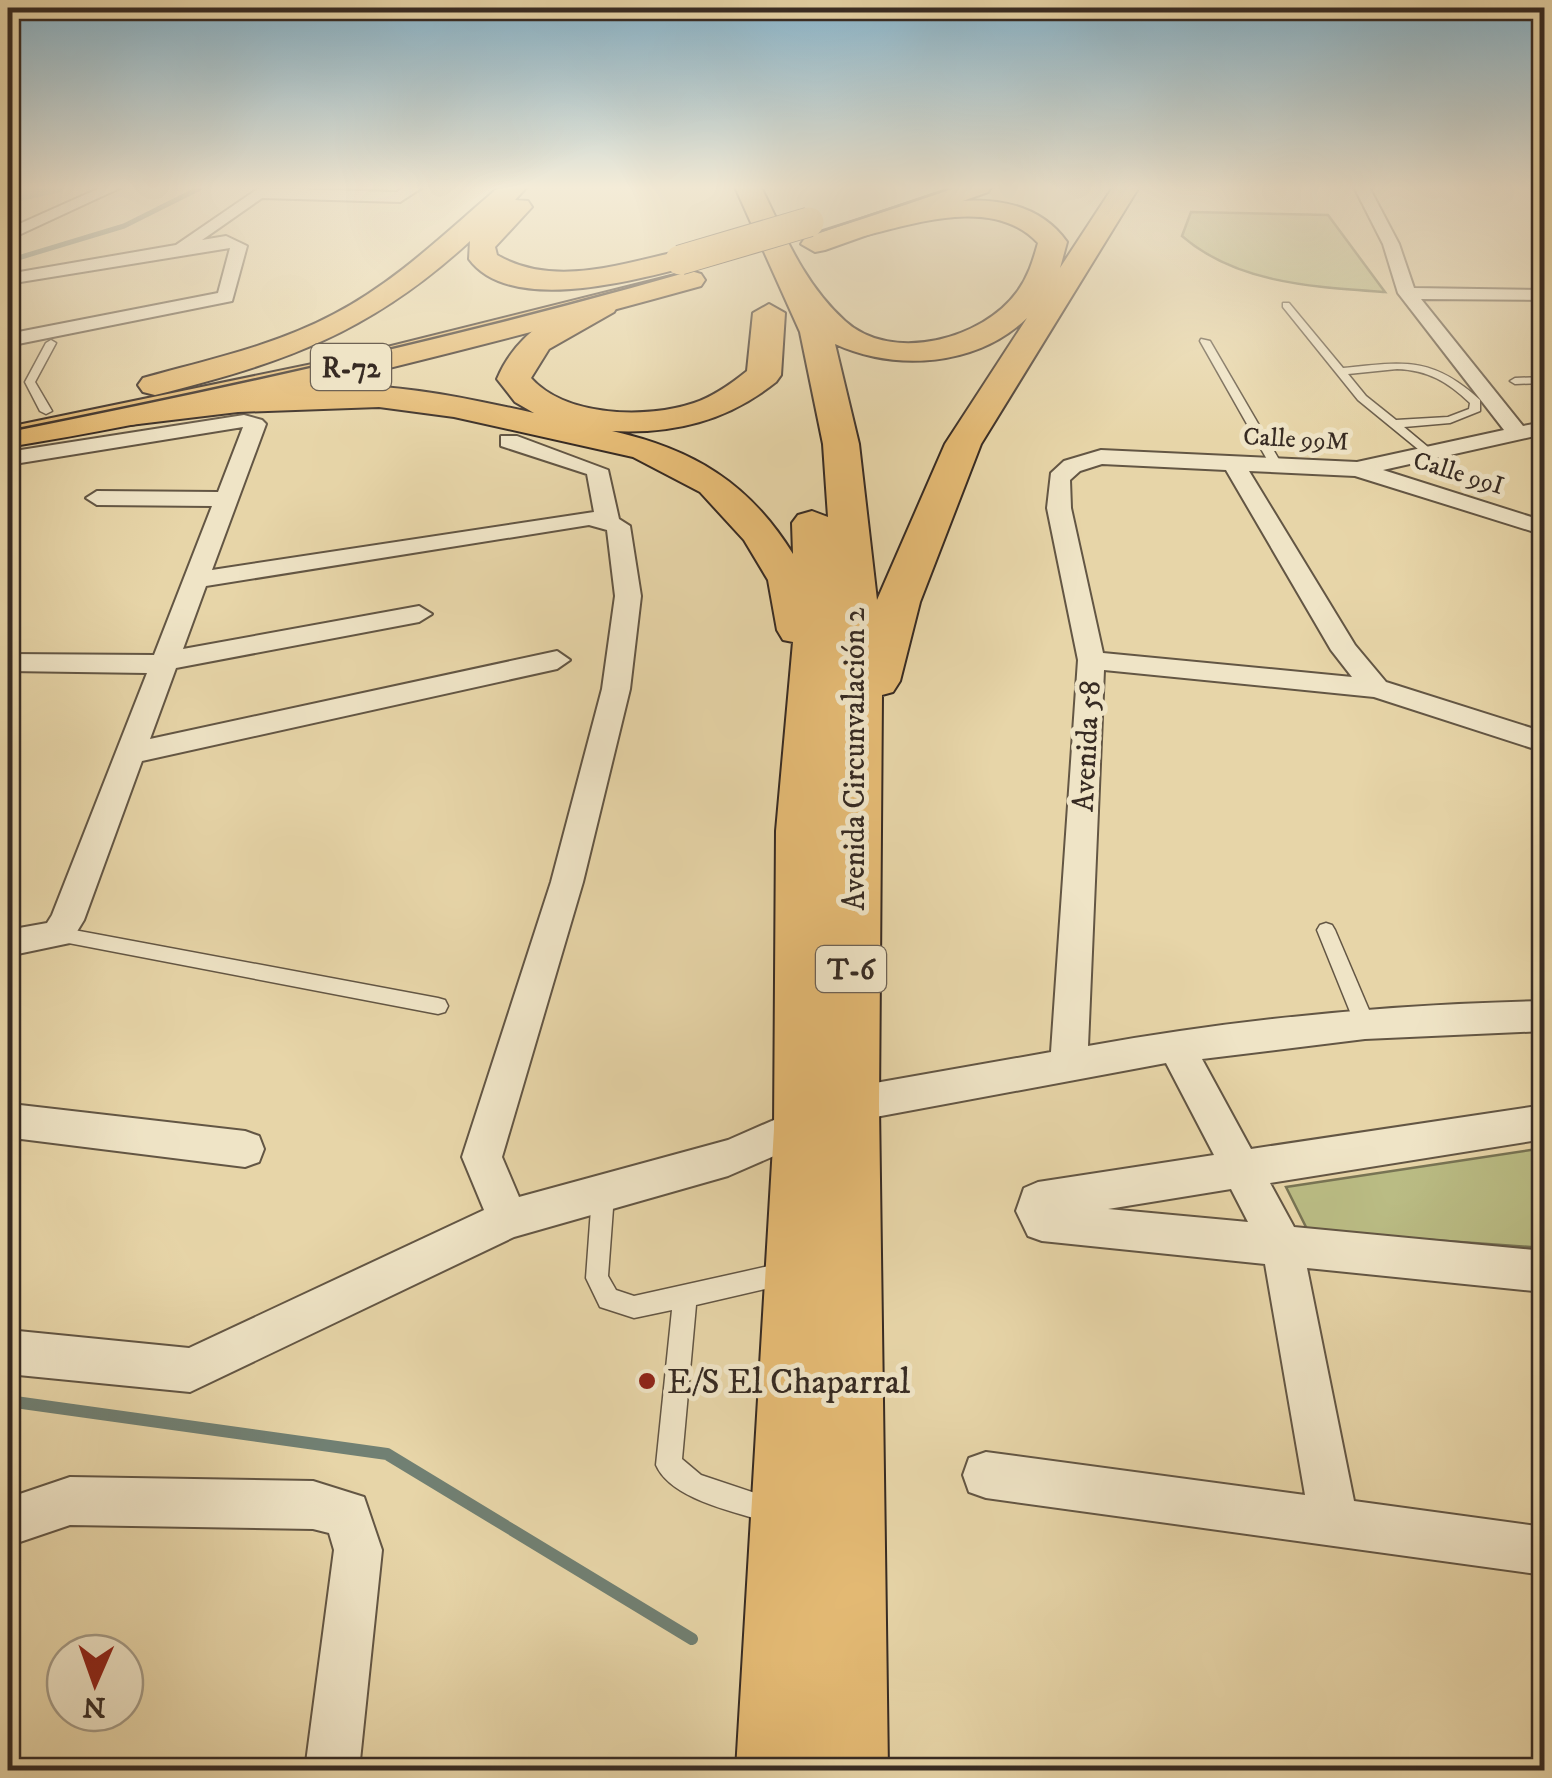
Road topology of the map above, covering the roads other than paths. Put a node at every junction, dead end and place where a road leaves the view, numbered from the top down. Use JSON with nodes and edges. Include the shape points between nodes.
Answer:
{"nodes":[{"id":1,"x":59,"y":270,"type":"edge"},
{"id":2,"x":233,"y":270,"type":"edge"},
{"id":3,"x":418,"y":270,"type":"edge"},
{"id":4,"x":497,"y":270,"type":"edge"},
{"id":5,"x":686,"y":270,"type":"junction"},
{"id":6,"x":792,"y":270,"type":"edge"},
{"id":7,"x":793,"y":270,"type":"edge"},
{"id":8,"x":797,"y":270,"type":"edge"},
{"id":9,"x":799,"y":270,"type":"edge"},
{"id":10,"x":1044,"y":270,"type":"edge"},
{"id":11,"x":1073,"y":270,"type":"edge"},
{"id":12,"x":1399,"y":270,"type":"edge"},
{"id":13,"x":8,"y":279,"type":"edge"},
{"id":14,"x":1407,"y":293,"type":"junction"},
{"id":15,"x":1544,"y":296,"type":"edge"},
{"id":16,"x":603,"y":305,"type":"junction"},
{"id":17,"x":1286,"y":306,"type":"dead end"},
{"id":18,"x":8,"y":340,"type":"edge"},
{"id":19,"x":1205,"y":342,"type":"dead end"},
{"id":20,"x":51,"y":344,"type":"dead end"},
{"id":21,"x":1339,"y":372,"type":"junction"},
{"id":22,"x":1544,"y":380,"type":"edge"},
{"id":23,"x":1515,"y":381,"type":"dead end"},
{"id":24,"x":113,"y":408,"type":"junction"},
{"id":25,"x":46,"y":410,"type":"junction"},
{"id":26,"x":8,"y":417,"type":"edge"},
{"id":27,"x":1395,"y":424,"type":"junction"},
{"id":28,"x":1544,"y":428,"type":"edge"},
{"id":29,"x":1516,"y":432,"type":"junction"},
{"id":30,"x":8,"y":437,"type":"edge"},
{"id":31,"x":509,"y":442,"type":"dead end"},
{"id":32,"x":1428,"y":452,"type":"junction"},
{"id":33,"x":8,"y":458,"type":"edge"},
{"id":34,"x":1101,"y":458,"type":"joint"},
{"id":35,"x":1234,"y":462,"type":"junction"},
{"id":36,"x":1275,"y":463,"type":"junction"},
{"id":37,"x":1357,"y":470,"type":"junction"},
{"id":38,"x":97,"y":498,"type":"dead end"},
{"id":39,"x":226,"y":499,"type":"junction"},
{"id":40,"x":607,"y":520,"type":"junction"},
{"id":41,"x":1544,"y":528,"type":"edge"},
{"id":42,"x":194,"y":580,"type":"junction"},
{"id":43,"x":419,"y":614,"type":"dead end"},
{"id":44,"x":558,"y":660,"type":"dead end"},
{"id":45,"x":1091,"y":660,"type":"junction"},
{"id":46,"x":8,"y":662,"type":"edge"},
{"id":47,"x":162,"y":663,"type":"junction"},
{"id":48,"x":1376,"y":688,"type":"junction"},
{"id":49,"x":812,"y":696,"type":"junction"},
{"id":50,"x":1544,"y":742,"type":"edge"},
{"id":51,"x":129,"y":754,"type":"junction"},
{"id":52,"x":858,"y":756,"type":"junction"},
{"id":53,"x":1326,"y":930,"type":"dead end"},
{"id":54,"x":58,"y":934,"type":"junction"},
{"id":55,"x":8,"y":943,"type":"edge"},
{"id":56,"x":438,"y":1006,"type":"dead end"},
{"id":57,"x":1544,"y":1016,"type":"edge"},
{"id":58,"x":1365,"y":1024,"type":"junction"},
{"id":59,"x":1176,"y":1046,"type":"junction"},
{"id":60,"x":1068,"y":1064,"type":"junction"},
{"id":61,"x":827,"y":1117,"type":"junction"},
{"id":62,"x":1544,"y":1122,"type":"edge"},
{"id":63,"x":8,"y":1126,"type":"edge"},
{"id":64,"x":245,"y":1149,"type":"dead end"},
{"id":65,"x":1241,"y":1170,"type":"junction"},
{"id":66,"x":603,"y":1195,"type":"junction"},
{"id":67,"x":510,"y":1219,"type":"junction"},
{"id":68,"x":1282,"y":1246,"type":"junction"},
{"id":69,"x":798,"y":1271,"type":"junction"},
{"id":70,"x":1544,"y":1271,"type":"edge"},
{"id":71,"x":685,"y":1295,"type":"junction"},
{"id":72,"x":8,"y":1352,"type":"edge"},
{"id":73,"x":986,"y":1475,"type":"dead end"},
{"id":74,"x":790,"y":1516,"type":"junction"},
{"id":75,"x":1334,"y":1521,"type":"junction"},
{"id":76,"x":8,"y":1522,"type":"edge"},
{"id":77,"x":1544,"y":1552,"type":"edge"},
{"id":78,"x":332,"y":1770,"type":"edge"},
{"id":79,"x":782,"y":1770,"type":"edge"},
{"id":80,"x":842,"y":1770,"type":"edge"}],
"edges":[{"from":1,"to":13,"type":"street"},
{"from":2,"to":18,"type":"street","via":[[226,297]]},
{"from":3,"to":24,"type":"highway","via":[[344,322]]},
{"from":4,"to":5,"type":"highway","via":[[543,280]]},
{"from":5,"to":16,"type":"main road","number":"R-72"},
{"from":5,"to":24,"type":"main road","number":"R-72","via":[[565,292]]},
{"from":6,"to":16,"type":"highway","via":[[764,375],[700,413],[631,422],[566,414],[522,394],[514,379],[520,357],[548,332]]},
{"from":7,"to":49,"type":"highway","name":"Avenida Circunvalación 2","number":"T-6","via":[[788,362],[809,476],[818,612]]},
{"from":8,"to":52,"type":"highway","name":"Avenida Circunvalación 2","number":"T-6","via":[[840,444],[860,647]]},
{"from":9,"to":10,"type":"highway","via":[[824,318],[850,340],[947,350],[988,337],[1020,310]]},
{"from":11,"to":52,"type":"highway","via":[[963,444],[898,602]]},
{"from":12,"to":14,"type":"street"},
{"from":14,"to":15,"type":"street"},
{"from":14,"to":29,"type":"street"},
{"from":16,"to":24,"type":"main road","number":"R-72","via":[[383,360]]},
{"from":17,"to":21,"type":"lane"},
{"from":19,"to":36,"type":"lane"},
{"from":20,"to":25,"type":"lane","via":[[30,382]]},
{"from":21,"to":27,"type":"lane"},
{"from":21,"to":27,"type":"lane","via":[[1432,367],[1476,402],[1474,410],[1450,420]]},
{"from":22,"to":23,"type":"lane"},
{"from":24,"to":25,"type":"main road","number":"R-72"},
{"from":24,"to":30,"type":"main road","number":"R-72"},
{"from":24,"to":49,"type":"highway","via":[[378,397],[454,406],[645,450],[714,484],[762,534],[789,580]]},
{"from":25,"to":26,"type":"main road","number":"R-72"},
{"from":27,"to":32,"type":"lane"},
{"from":28,"to":29,"type":"street","name":"Calle 99M"},
{"from":29,"to":32,"type":"street","name":"Calle 99M"},
{"from":31,"to":40,"type":"street","via":[[598,470]]},
{"from":32,"to":37,"type":"street","name":"Calle 99M"},
{"from":33,"to":39,"type":"street","via":[[255,424]]},
{"from":34,"to":35,"type":"street","name":"Calle 99M"},
{"from":34,"to":45,"type":"street","name":"Avenida 58","via":[[1072,466],[1060,478],[1058,508]]},
{"from":35,"to":36,"type":"street","name":"Calle 99M"},
{"from":35,"to":48,"type":"street","via":[[1344,650]]},
{"from":36,"to":37,"type":"street","name":"Calle 99M"},
{"from":37,"to":41,"type":"street","name":"Calle 99I"},
{"from":38,"to":39,"type":"street"},
{"from":39,"to":42,"type":"street"},
{"from":40,"to":42,"type":"street"},
{"from":40,"to":67,"type":"street","via":[[618,526],[628,596],[616,690],[567,882],[482,1157]]},
{"from":42,"to":47,"type":"street"},
{"from":43,"to":47,"type":"street"},
{"from":44,"to":51,"type":"street"},
{"from":45,"to":48,"type":"street"},
{"from":45,"to":60,"type":"street","name":"Avenida 58"},
{"from":46,"to":47,"type":"street"},
{"from":47,"to":51,"type":"street"},
{"from":48,"to":50,"type":"street"},
{"from":49,"to":61,"type":"highway","name":"Avenida Circunvalación 2","number":"T-6","via":[[802,830]]},
{"from":51,"to":54,"type":"street","via":[[80,894]]},
{"from":52,"to":61,"type":"highway","name":"Avenida Circunvalación 2","number":"T-6"},
{"from":53,"to":58,"type":"lane"},
{"from":54,"to":55,"type":"street"},
{"from":54,"to":56,"type":"lane"},
{"from":57,"to":58,"type":"street"},
{"from":58,"to":59,"type":"street"},
{"from":59,"to":60,"type":"street"},
{"from":59,"to":65,"type":"street"},
{"from":60,"to":61,"type":"street"},
{"from":61,"to":66,"type":"street"},
{"from":61,"to":69,"type":"highway","name":"Avenida Circunvalación 2","number":"T-6"},
{"from":61,"to":80,"type":"highway","name":"Avenida Circunvalación 2","number":"T-6"},
{"from":62,"to":65,"type":"street"},
{"from":63,"to":64,"type":"street","via":[[20,1122]]},
{"from":65,"to":68,"type":"street"},
{"from":65,"to":68,"type":"street","via":[[1038,1200],[1036,1211],[1042,1222]]},
{"from":66,"to":67,"type":"street"},
{"from":66,"to":71,"type":"lane","via":[[597,1278],[608,1298],[634,1307]]},
{"from":67,"to":72,"type":"street","via":[[190,1370]]},
{"from":68,"to":70,"type":"street"},
{"from":68,"to":75,"type":"street"},
{"from":69,"to":71,"type":"lane"},
{"from":69,"to":74,"type":"highway","name":"Avenida Circunvalación 2","number":"T-6"},
{"from":71,"to":74,"type":"lane","via":[[669,1464],[694,1486]]},
{"from":73,"to":75,"type":"street"},
{"from":74,"to":79,"type":"highway","name":"Avenida Circunvalación 2","number":"T-6"},
{"from":75,"to":77,"type":"street"},
{"from":76,"to":78,"type":"street","via":[[70,1501],[314,1505],[346,1514],[358,1550]]}]}
